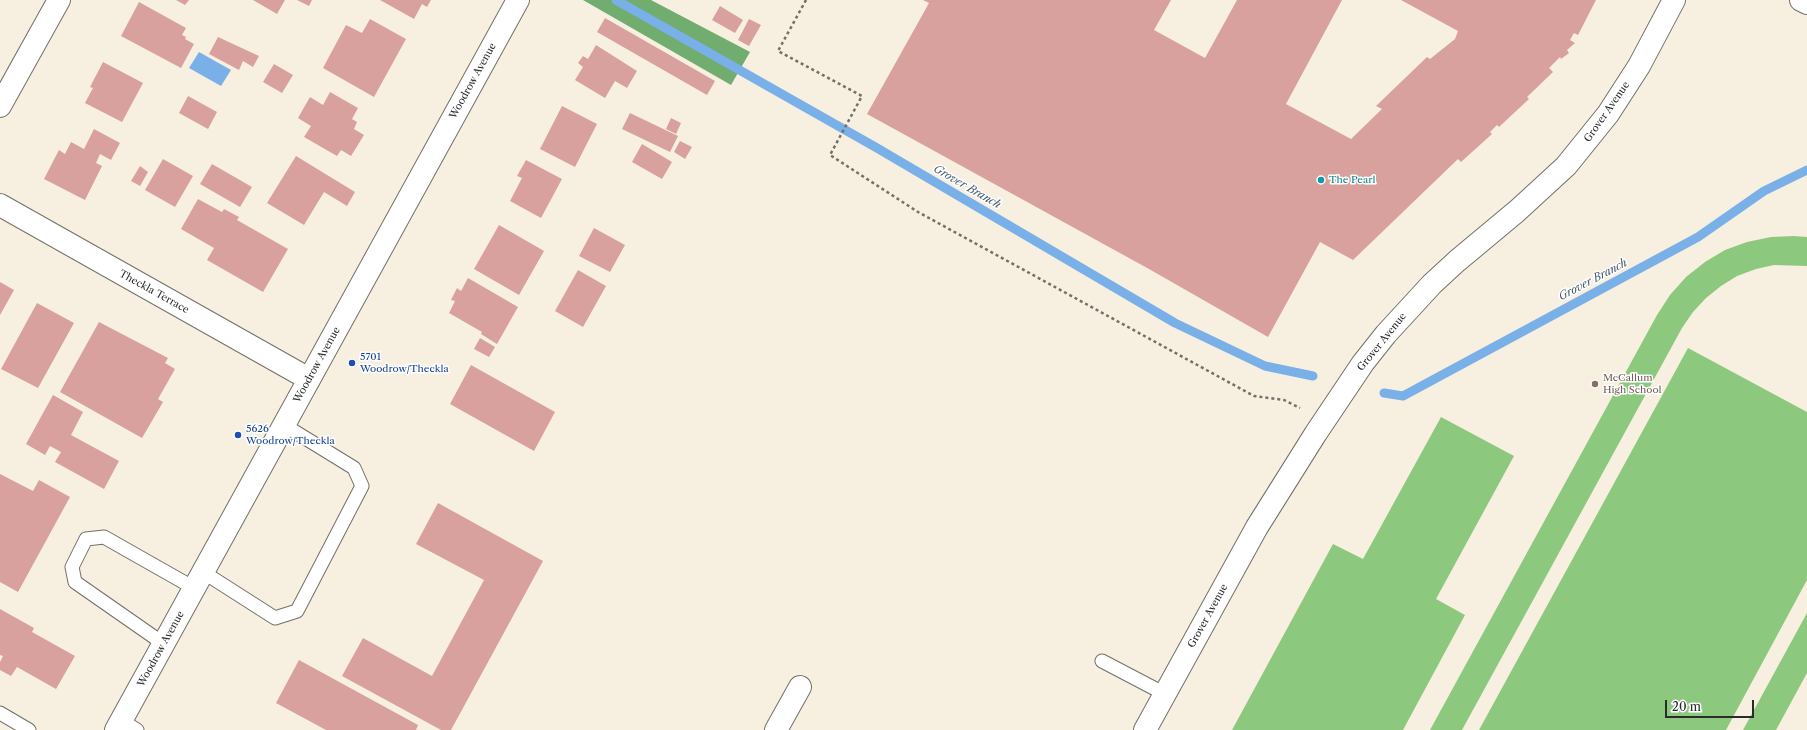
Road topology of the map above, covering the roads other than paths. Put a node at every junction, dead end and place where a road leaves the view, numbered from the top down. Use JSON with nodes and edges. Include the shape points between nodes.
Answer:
{"nodes":[{"id":1,"x":59,"y":0,"type":"edge"},
{"id":2,"x":518,"y":0,"type":"edge"},
{"id":3,"x":1674,"y":0,"type":"edge"},
{"id":4,"x":1801,"y":0,"type":"edge"},
{"id":5,"x":1807,"y":4,"type":"edge"},
{"id":6,"x":0,"y":106,"type":"edge"},
{"id":7,"x":0,"y":205,"type":"edge"},
{"id":8,"x":309,"y":378,"type":"junction"},
{"id":9,"x":284,"y":425,"type":"junction"},
{"id":10,"x":199,"y":580,"type":"junction"},
{"id":11,"x":164,"y":644,"type":"junction"},
{"id":12,"x":1102,"y":661,"type":"dead end"},
{"id":13,"x":800,"y":687,"type":"dead end"},
{"id":14,"x":1165,"y":694,"type":"junction"},
{"id":15,"x":0,"y":713,"type":"edge"},
{"id":16,"x":125,"y":727,"type":"edge"},
{"id":17,"x":29,"y":730,"type":"edge"},
{"id":18,"x":776,"y":730,"type":"edge"},
{"id":19,"x":1145,"y":730,"type":"edge"}],
"edges":[{"from":1,"to":6,"type":"street"},
{"from":2,"to":8,"type":"street","name":"Woodrow Avenue"},
{"from":3,"to":14,"type":"street","name":"Grover Avenue","via":[[1638,66],[1590,138],[1544,188],[1457,261],[1410,308],[1363,363],[1257,527]]},
{"from":4,"to":5,"type":"street"},
{"from":7,"to":8,"type":"street","name":"Theckla Terrace"},
{"from":8,"to":9,"type":"street","name":"Woodrow Avenue"},
{"from":9,"to":10,"type":"street","name":"Woodrow Avenue"},
{"from":9,"to":10,"type":"lane","via":[[354,468],[362,486],[298,611],[275,618]]},
{"from":10,"to":11,"type":"street","name":"Woodrow Avenue"},
{"from":10,"to":11,"type":"lane","via":[[104,537],[86,539],[72,567],[75,582]]},
{"from":11,"to":16,"type":"street","name":"Woodrow Avenue"},
{"from":12,"to":14,"type":"lane"},
{"from":13,"to":18,"type":"street"},
{"from":14,"to":19,"type":"street","name":"Grover Avenue"},
{"from":15,"to":17,"type":"lane"}]}
